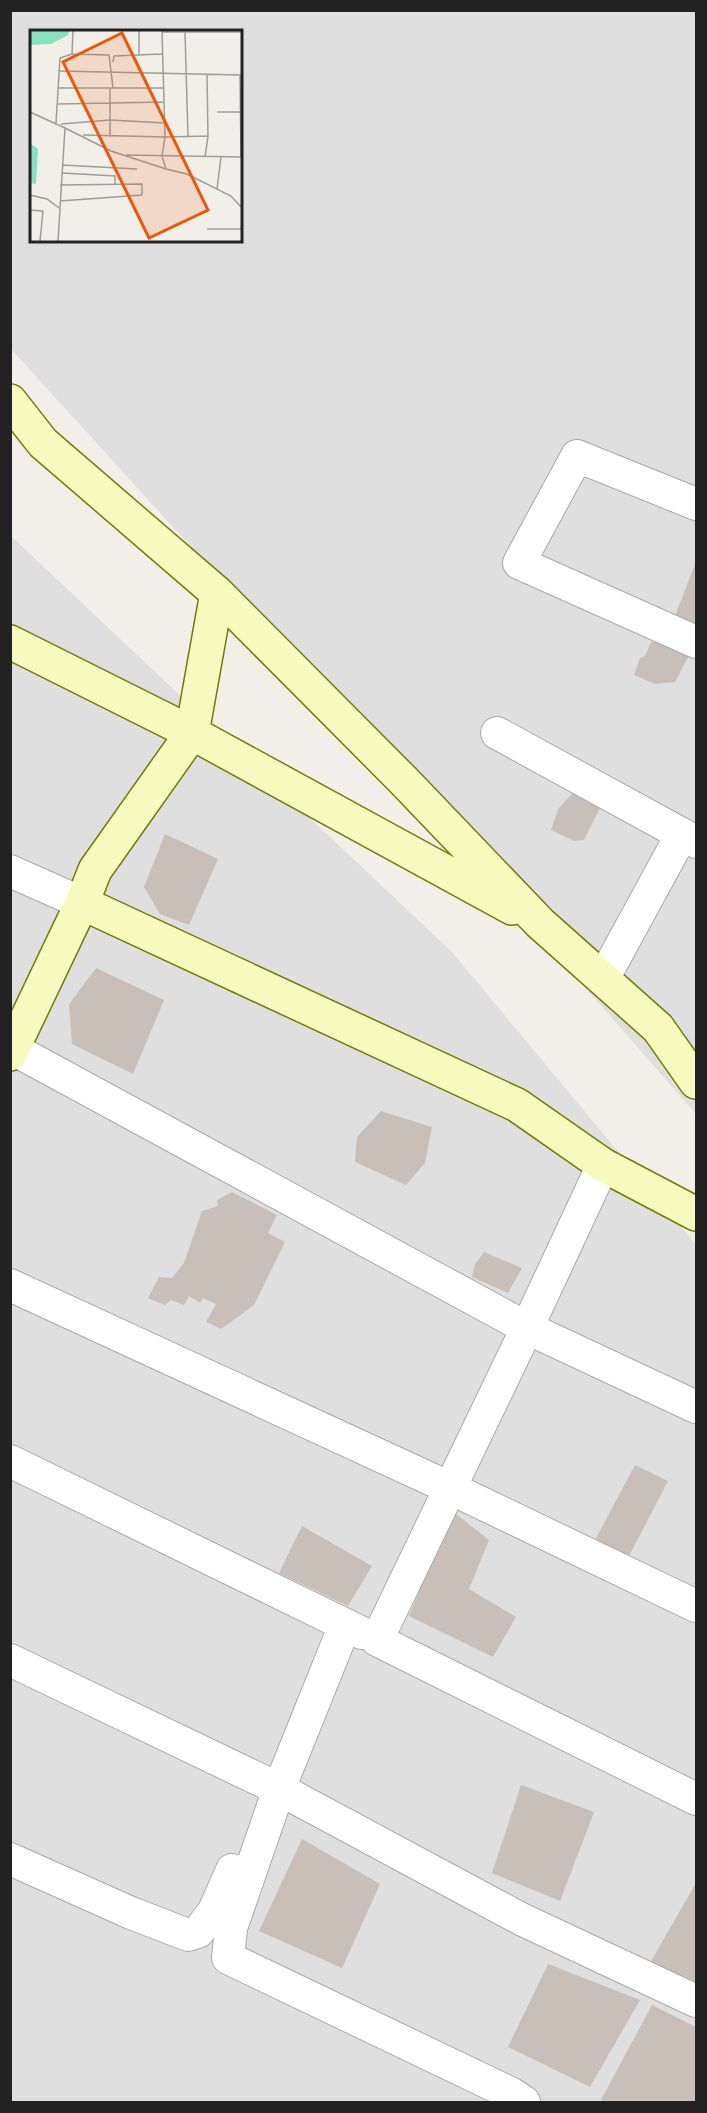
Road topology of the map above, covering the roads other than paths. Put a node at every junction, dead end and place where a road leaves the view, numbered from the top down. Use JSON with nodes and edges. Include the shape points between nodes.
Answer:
{"nodes":[{"id":1,"x":10,"y":401,"type":"edge"},
{"id":2,"x":696,"y":504,"type":"edge"},
{"id":3,"x":217,"y":593,"type":"junction"},
{"id":4,"x":10,"y":642,"type":"edge"},
{"id":5,"x":696,"y":642,"type":"edge"},
{"id":6,"x":192,"y":733,"type":"junction"},
{"id":7,"x":497,"y":733,"type":"dead end"},
{"id":8,"x":689,"y":838,"type":"edge"},
{"id":9,"x":10,"y":871,"type":"edge"},
{"id":10,"x":82,"y":903,"type":"junction"},
{"id":11,"x":540,"y":923,"type":"junction"},
{"id":12,"x":603,"y":979,"type":"junction"},
{"id":13,"x":12,"y":1051,"type":"edge"},
{"id":14,"x":696,"y":1082,"type":"edge"},
{"id":15,"x":603,"y":1165,"type":"junction"},
{"id":16,"x":696,"y":1214,"type":"edge"},
{"id":17,"x":10,"y":1285,"type":"edge"},
{"id":18,"x":527,"y":1328,"type":"junction"},
{"id":19,"x":696,"y":1407,"type":"edge"},
{"id":20,"x":10,"y":1461,"type":"edge"},
{"id":21,"x":450,"y":1488,"type":"junction"},
{"id":22,"x":696,"y":1606,"type":"edge"},
{"id":23,"x":345,"y":1624,"type":"junction"},
{"id":24,"x":377,"y":1640,"type":"junction"},
{"id":25,"x":10,"y":1660,"type":"edge"},
{"id":26,"x":279,"y":1789,"type":"junction"},
{"id":27,"x":696,"y":1798,"type":"edge"},
{"id":28,"x":10,"y":1859,"type":"edge"},
{"id":29,"x":696,"y":2001,"type":"edge"},
{"id":30,"x":524,"y":2103,"type":"edge"}],
"edges":[{"from":1,"to":3,"type":"main road","via":[[42,443]]},
{"from":2,"to":5,"type":"street","via":[[577,456],[519,563]]},
{"from":3,"to":6,"type":"main road"},
{"from":3,"to":11,"type":"main road"},
{"from":4,"to":6,"type":"main road"},
{"from":6,"to":10,"type":"main road","via":[[95,870]]},
{"from":6,"to":11,"type":"main road"},
{"from":7,"to":8,"type":"street"},
{"from":8,"to":12,"type":"street"},
{"from":9,"to":10,"type":"street"},
{"from":10,"to":13,"type":"main road"},
{"from":10,"to":15,"type":"main road","via":[[517,1105]]},
{"from":11,"to":12,"type":"main road"},
{"from":12,"to":14,"type":"main road","via":[[658,1028]]},
{"from":13,"to":18,"type":"street"},
{"from":15,"to":16,"type":"main road"},
{"from":15,"to":18,"type":"street"},
{"from":17,"to":21,"type":"street"},
{"from":18,"to":19,"type":"street"},
{"from":18,"to":21,"type":"street"},
{"from":20,"to":23,"type":"street"},
{"from":21,"to":22,"type":"street"},
{"from":21,"to":24,"type":"street"},
{"from":23,"to":24,"type":"street"},
{"from":23,"to":26,"type":"street"},
{"from":24,"to":27,"type":"street"},
{"from":25,"to":26,"type":"street"},
{"from":26,"to":28,"type":"street","via":[[244,1842],[214,1911],[198,1932],[188,1935]]},
{"from":26,"to":29,"type":"street","via":[[521,1919]]},
{"from":26,"to":30,"type":"street","via":[[231,1928],[228,1958]]}]}
